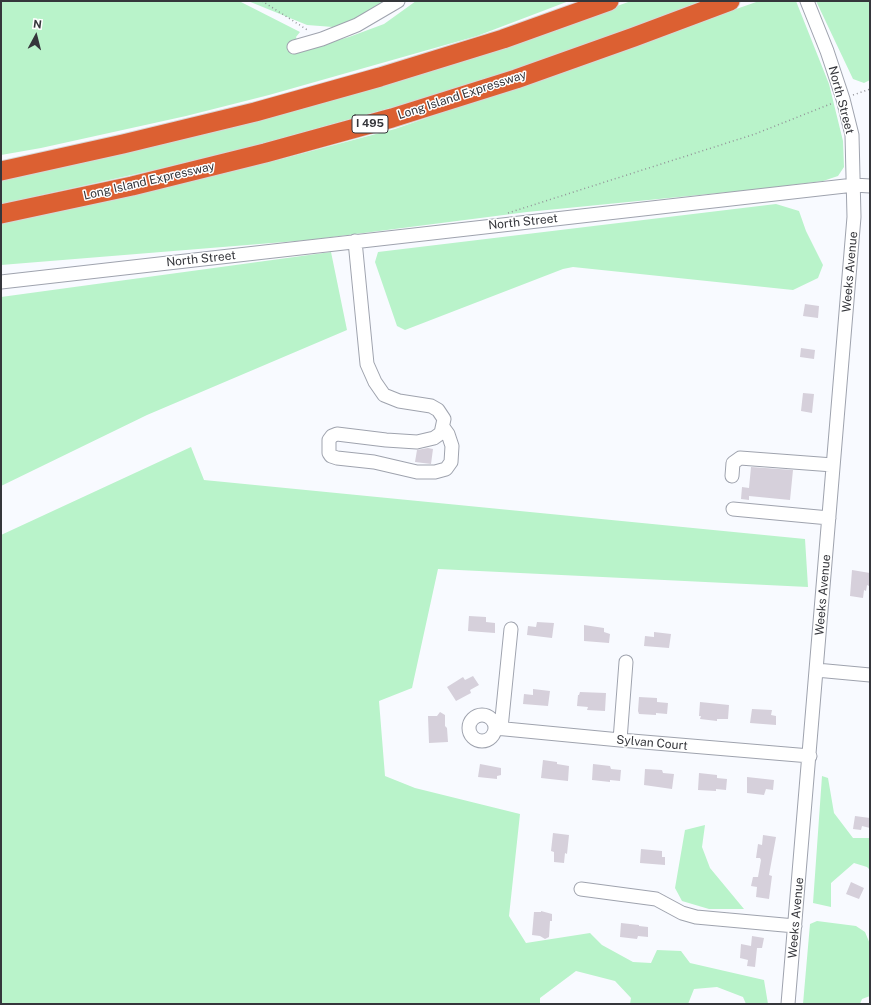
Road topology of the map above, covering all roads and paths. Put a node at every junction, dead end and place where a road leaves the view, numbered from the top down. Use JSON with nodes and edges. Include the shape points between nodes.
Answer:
{"nodes":[{"id":1,"x":262,"y":1,"type":"edge"},
{"id":2,"x":398,"y":1,"type":"edge"},
{"id":3,"x":609,"y":1,"type":"edge"},
{"id":4,"x":730,"y":1,"type":"edge"},
{"id":5,"x":808,"y":3,"type":"edge"},
{"id":6,"x":322,"y":39,"type":"junction"},
{"id":7,"x":294,"y":47,"type":"dead end"},
{"id":8,"x":870,"y":89,"type":"edge"},
{"id":9,"x":843,"y":99,"type":"junction"},
{"id":10,"x":1,"y":170,"type":"edge"},
{"id":11,"x":854,"y":185,"type":"junction"},
{"id":12,"x":870,"y":186,"type":"edge"},
{"id":13,"x":1,"y":214,"type":"edge"},
{"id":14,"x":502,"y":215,"type":"dead end"},
{"id":15,"x":355,"y":241,"type":"junction"},
{"id":16,"x":1,"y":282,"type":"edge"},
{"id":17,"x":442,"y":427,"type":"junction"},
{"id":18,"x":834,"y":465,"type":"junction"},
{"id":19,"x":732,"y":476,"type":"dead end"},
{"id":20,"x":733,"y":509,"type":"dead end"},
{"id":21,"x":829,"y":518,"type":"junction"},
{"id":22,"x":511,"y":629,"type":"dead end"},
{"id":23,"x":626,"y":662,"type":"dead end"},
{"id":24,"x":816,"y":670,"type":"junction"},
{"id":25,"x":870,"y":675,"type":"edge"},
{"id":26,"x":620,"y":740,"type":"junction"},
{"id":27,"x":810,"y":756,"type":"junction"},
{"id":28,"x":581,"y":889,"type":"dead end"},
{"id":29,"x":795,"y":926,"type":"junction"},
{"id":30,"x":788,"y":1004,"type":"edge"}],
"edges":[{"from":1,"to":6,"type":"path"},
{"from":2,"to":6,"type":"street","via":[[357,25]]},
{"from":3,"to":10,"type":"highway","via":[[503,39],[262,110]]},
{"from":4,"to":13,"type":"highway","name":"Long Island Expressway","number":"I 495","via":[[516,79],[392,118],[132,186]]},
{"from":5,"to":9,"type":"street","name":"North Street"},
{"from":6,"to":7,"type":"street"},
{"from":8,"to":9,"type":"path"},
{"from":9,"to":11,"type":"street","name":"North Street","via":[[852,135]]},
{"from":9,"to":14,"type":"path","via":[[755,134]]},
{"from":11,"to":12,"type":"street"},
{"from":11,"to":15,"type":"street","name":"North Street"},
{"from":11,"to":18,"type":"street","name":"Weeks Avenue","via":[[854,217]]},
{"from":15,"to":16,"type":"street","name":"North Street"},
{"from":15,"to":17,"type":"street","via":[[367,364],[375,382],[384,395],[438,410],[444,419]]},
{"from":17,"to":17,"type":"street","via":[[442,433],[434,438],[417,442],[337,434],[329,440],[329,453],[337,458],[374,462],[417,472],[435,472],[446,469],[451,462],[452,446],[448,434]]},
{"from":18,"to":19,"type":"street","via":[[740,458],[733,463]]},
{"from":18,"to":21,"type":"street","name":"Weeks Avenue"},
{"from":20,"to":21,"type":"street"},
{"from":21,"to":24,"type":"street","name":"Weeks Avenue"},
{"from":22,"to":26,"type":"street","name":"Sylvan Court","via":[[498,728]]},
{"from":23,"to":26,"type":"street"},
{"from":24,"to":25,"type":"street"},
{"from":24,"to":27,"type":"street","name":"Weeks Avenue"},
{"from":26,"to":27,"type":"street","name":"Sylvan Court"},
{"from":27,"to":29,"type":"street","name":"Weeks Avenue"},
{"from":28,"to":29,"type":"street","via":[[656,899],[682,913],[696,917]]},
{"from":29,"to":30,"type":"street","name":"Weeks Avenue"}]}
